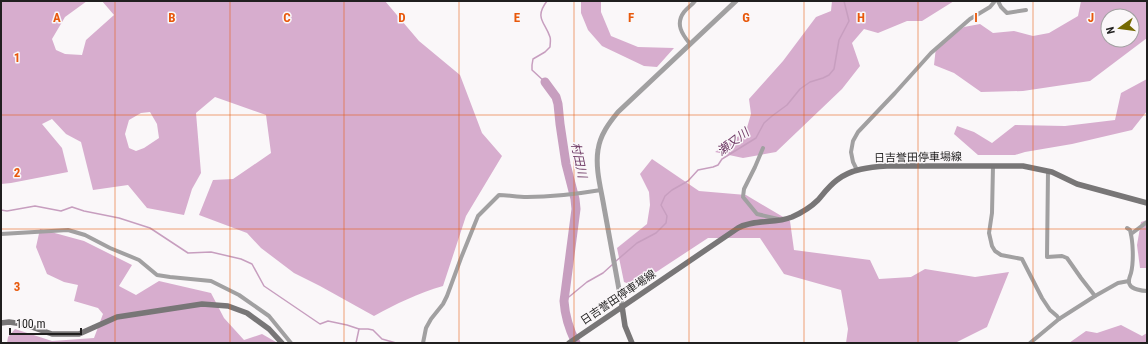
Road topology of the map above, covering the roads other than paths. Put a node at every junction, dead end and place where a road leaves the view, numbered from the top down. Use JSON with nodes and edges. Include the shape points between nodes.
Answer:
{"nodes":[{"id":1,"x":695,"y":1,"type":"edge"},
{"id":2,"x":736,"y":1,"type":"edge"},
{"id":3,"x":996,"y":1,"type":"edge"},
{"id":4,"x":1026,"y":10,"type":"dead end"},
{"id":5,"x":690,"y":44,"type":"junction"},
{"id":6,"x":763,"y":148,"type":"dead end"},
{"id":7,"x":993,"y":166,"type":"junction"},
{"id":8,"x":857,"y":170,"type":"junction"},
{"id":9,"x":1048,"y":171,"type":"junction"},
{"id":10,"x":601,"y":190,"type":"junction"},
{"id":11,"x":1147,"y":203,"type":"edge"},
{"id":12,"x":782,"y":220,"type":"junction"},
{"id":13,"x":1147,"y":222,"type":"edge"},
{"id":14,"x":1127,"y":228,"type":"dead end"},
{"id":15,"x":1,"y":234,"type":"edge"},
{"id":16,"x":1131,"y":234,"type":"junction"},
{"id":17,"x":1129,"y":281,"type":"junction"},
{"id":18,"x":1147,"y":291,"type":"edge"},
{"id":19,"x":1095,"y":296,"type":"junction"},
{"id":20,"x":622,"y":306,"type":"junction"},
{"id":21,"x":1059,"y":319,"type":"junction"},
{"id":22,"x":1,"y":323,"type":"edge"},
{"id":23,"x":282,"y":343,"type":"edge"},
{"id":24,"x":291,"y":343,"type":"edge"},
{"id":25,"x":423,"y":343,"type":"edge"},
{"id":26,"x":569,"y":343,"type":"edge"},
{"id":27,"x":632,"y":343,"type":"edge"},
{"id":28,"x":1030,"y":343,"type":"edge"}],
"edges":[{"from":1,"to":5,"type":"street","via":[[683,13],[680,28]]},
{"from":2,"to":5,"type":"street"},
{"from":3,"to":4,"type":"street","via":[[1007,13]]},
{"from":3,"to":8,"type":"street","via":[[970,19],[931,53],[858,132],[851,152]]},
{"from":5,"to":10,"type":"street","via":[[609,123],[598,148]]},
{"from":6,"to":12,"type":"street","via":[[743,197],[758,214]]},
{"from":7,"to":8,"type":"main road","name":"日吉誉田停車場線","via":[[887,166]]},
{"from":7,"to":9,"type":"main road","name":"日吉誉田停車場線","via":[[1023,166]]},
{"from":7,"to":21,"type":"street","via":[[989,233],[992,246],[1001,255],[1022,259],[1042,298]]},
{"from":8,"to":12,"type":"main road","name":"日吉誉田停車場線","via":[[838,179],[805,210]]},
{"from":9,"to":11,"type":"main road","name":"日吉誉田停車場線","via":[[1077,184]]},
{"from":9,"to":19,"type":"street","via":[[1047,257],[1067,258]]},
{"from":10,"to":20,"type":"street"},
{"from":10,"to":25,"type":"street","via":[[556,196],[499,196],[478,216],[448,296],[426,328]]},
{"from":12,"to":20,"type":"main road","name":"日吉誉田停車場線","via":[[743,225]]},
{"from":13,"to":16,"type":"street"},
{"from":14,"to":16,"type":"street"},
{"from":15,"to":24,"type":"street","via":[[68,230],[85,235],[139,260],[157,275],[211,280],[239,295],[269,316]]},
{"from":16,"to":17,"type":"street","via":[[1132,264]]},
{"from":17,"to":18,"type":"street","via":[[1131,287]]},
{"from":17,"to":19,"type":"street","via":[[1118,283]]},
{"from":19,"to":21,"type":"street"},
{"from":20,"to":26,"type":"main road","name":"日吉誉田停車場線"},
{"from":20,"to":27,"type":"main road","via":[[625,326]]},
{"from":21,"to":28,"type":"street"},
{"from":22,"to":23,"type":"main road","via":[[23,324],[52,334],[79,334],[117,317],[202,304],[228,306],[247,313],[269,329]]}]}
